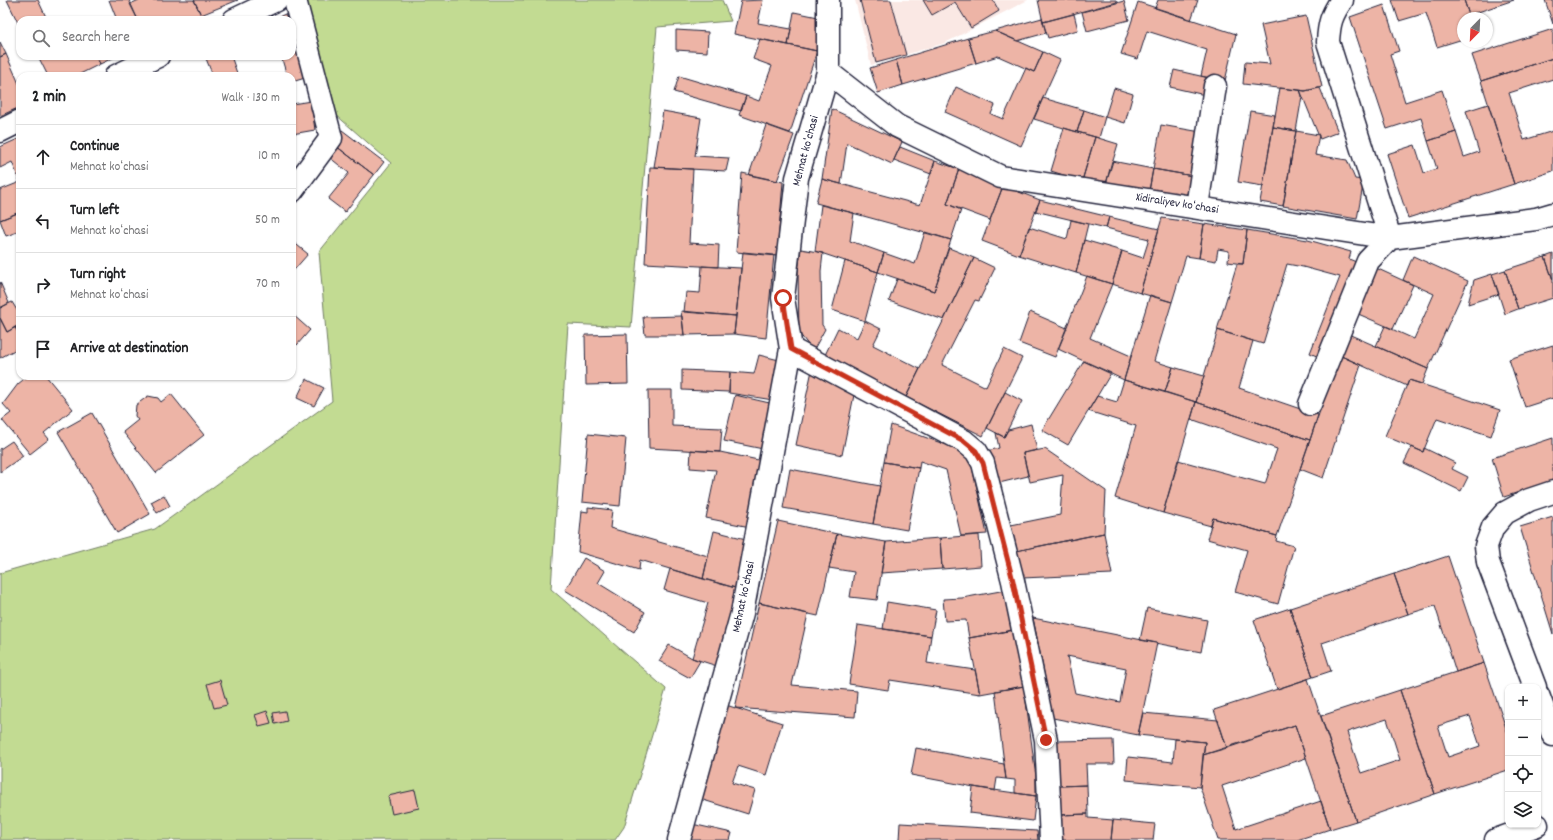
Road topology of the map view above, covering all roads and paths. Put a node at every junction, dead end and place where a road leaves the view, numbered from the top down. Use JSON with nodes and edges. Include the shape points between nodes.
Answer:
{"nodes":[{"id":1,"x":276,"y":0,"type":"edge"},
{"id":2,"x":295,"y":0,"type":"edge"},
{"id":3,"x":828,"y":0,"type":"edge"},
{"id":4,"x":1342,"y":0,"type":"edge"},
{"id":5,"x":242,"y":16,"type":"edge"},
{"id":6,"x":150,"y":60,"type":"edge"},
{"id":7,"x":124,"y":72,"type":"edge"},
{"id":8,"x":828,"y":72,"type":"junction"},
{"id":9,"x":1215,"y":86,"type":"dead end"},
{"id":10,"x":16,"y":123,"type":"edge"},
{"id":11,"x":0,"y":131,"type":"edge"},
{"id":12,"x":296,"y":186,"type":"edge"},
{"id":13,"x":1197,"y":207,"type":"junction"},
{"id":14,"x":1553,"y":214,"type":"edge"},
{"id":15,"x":1390,"y":238,"type":"junction"},
{"id":16,"x":791,"y":349,"type":"junction"},
{"id":17,"x":1310,"y":404,"type":"dead end"},
{"id":18,"x":1553,"y":492,"type":"edge"},
{"id":19,"x":1534,"y":684,"type":"edge"},
{"id":20,"x":1541,"y":703,"type":"edge"},
{"id":21,"x":1553,"y":735,"type":"edge"},
{"id":22,"x":1553,"y":819,"type":"edge"},
{"id":23,"x":1541,"y":824,"type":"edge"},
{"id":24,"x":1529,"y":828,"type":"edge"},
{"id":25,"x":679,"y":840,"type":"edge"},
{"id":26,"x":1051,"y":840,"type":"edge"},
{"id":27,"x":1496,"y":840,"type":"edge"}],
"edges":[{"from":1,"to":5,"type":"street"},
{"from":2,"to":12,"type":"street","via":[[332,138]]},
{"from":3,"to":8,"type":"street","name":"Mehnat koʻchasi"},
{"from":4,"to":15,"type":"street","via":[[1334,10],[1328,26],[1328,42]]},
{"from":6,"to":7,"type":"street"},
{"from":8,"to":13,"type":"street","name":"Xidiraliyev koʻchasi","via":[[897,126],[1001,176]]},
{"from":8,"to":16,"type":"street","name":"Mehnat koʻchasi","via":[[797,178],[783,298]]},
{"from":9,"to":13,"type":"street"},
{"from":10,"to":11,"type":"street"},
{"from":13,"to":15,"type":"street","name":"Xidiraliyev koʻchasi"},
{"from":14,"to":15,"type":"street","name":"Xidiraliyev koʻchasi","via":[[1536,220]]},
{"from":15,"to":17,"type":"street","via":[[1368,261]]},
{"from":16,"to":25,"type":"street","name":"Mehnat koʻchasi","via":[[742,613]]},
{"from":16,"to":26,"type":"street","via":[[964,441],[976,451],[983,463],[1013,581],[1046,740]]},
{"from":18,"to":19,"type":"street","via":[[1529,500],[1505,513],[1493,527],[1486,546],[1488,562]]},
{"from":20,"to":21,"type":"street"},
{"from":22,"to":23,"type":"street"},
{"from":24,"to":27,"type":"street"}]}
